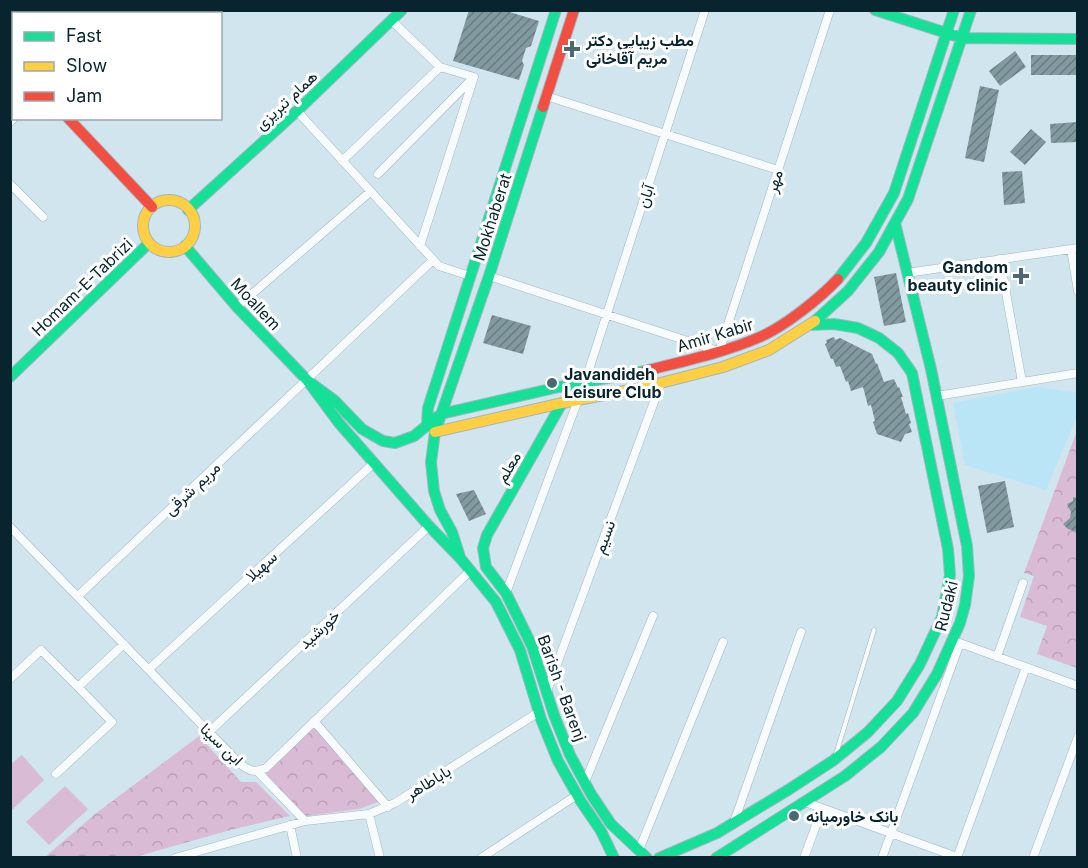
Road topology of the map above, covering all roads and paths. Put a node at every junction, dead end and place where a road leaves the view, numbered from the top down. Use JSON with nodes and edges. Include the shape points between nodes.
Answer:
{"nodes":[{"id":1,"x":402,"y":10,"type":"edge"},
{"id":2,"x":556,"y":10,"type":"edge"},
{"id":3,"x":574,"y":10,"type":"edge"},
{"id":4,"x":705,"y":10,"type":"edge"},
{"id":5,"x":830,"y":10,"type":"edge"},
{"id":6,"x":875,"y":10,"type":"edge"},
{"id":7,"x":954,"y":10,"type":"edge"},
{"id":8,"x":971,"y":10,"type":"edge"},
{"id":9,"x":392,"y":21,"type":"junction"},
{"id":10,"x":947,"y":33,"type":"junction"},
{"id":11,"x":962,"y":38,"type":"junction"},
{"id":12,"x":1077,"y":39,"type":"edge"},
{"id":13,"x":440,"y":67,"type":"junction"},
{"id":14,"x":474,"y":77,"type":"junction"},
{"id":15,"x":546,"y":96,"type":"junction"},
{"id":16,"x":297,"y":111,"type":"junction"},
{"id":17,"x":70,"y":120,"type":"edge"},
{"id":18,"x":665,"y":133,"type":"junction"},
{"id":19,"x":515,"y":139,"type":"junction"},
{"id":20,"x":531,"y":143,"type":"junction"},
{"id":21,"x":342,"y":161,"type":"junction"},
{"id":22,"x":778,"y":170,"type":"junction"},
{"id":23,"x":378,"y":174,"type":"dead end"},
{"id":24,"x":10,"y":184,"type":"edge"},
{"id":25,"x":370,"y":192,"type":"junction"},
{"id":26,"x":152,"y":207,"type":"junction"},
{"id":27,"x":188,"y":210,"type":"junction"},
{"id":28,"x":43,"y":217,"type":"dead end"},
{"id":29,"x":895,"y":223,"type":"junction"},
{"id":30,"x":149,"y":243,"type":"junction"},
{"id":31,"x":185,"y":246,"type":"junction"},
{"id":32,"x":420,"y":246,"type":"junction"},
{"id":33,"x":1074,"y":249,"type":"edge"},
{"id":34,"x":1000,"y":259,"type":"junction"},
{"id":35,"x":433,"y":260,"type":"junction"},
{"id":36,"x":907,"y":273,"type":"junction"},
{"id":37,"x":470,"y":276,"type":"junction"},
{"id":38,"x":489,"y":276,"type":"junction"},
{"id":39,"x":1077,"y":291,"type":"edge"},
{"id":40,"x":237,"y":307,"type":"junction"},
{"id":41,"x":607,"y":315,"type":"junction"},
{"id":42,"x":810,"y":325,"type":"junction"},
{"id":43,"x":718,"y":352,"type":"junction"},
{"id":44,"x":723,"y":367,"type":"junction"},
{"id":45,"x":1077,"y":373,"type":"edge"},
{"id":46,"x":10,"y":377,"type":"edge"},
{"id":47,"x":307,"y":380,"type":"junction"},
{"id":48,"x":585,"y":382,"type":"junction"},
{"id":49,"x":1022,"y":382,"type":"junction"},
{"id":50,"x":661,"y":383,"type":"junction"},
{"id":51,"x":559,"y":387,"type":"junction"},
{"id":52,"x":937,"y":396,"type":"junction"},
{"id":53,"x":578,"y":400,"type":"junction"},
{"id":54,"x":562,"y":402,"type":"junction"},
{"id":55,"x":441,"y":414,"type":"junction"},
{"id":56,"x":431,"y":428,"type":"junction"},
{"id":57,"x":374,"y":463,"type":"junction"},
{"id":58,"x":429,"y":526,"type":"junction"},
{"id":59,"x":12,"y":532,"type":"edge"},
{"id":60,"x":461,"y":558,"type":"junction"},
{"id":61,"x":471,"y":570,"type":"junction"},
{"id":62,"x":1023,"y":584,"type":"dead end"},
{"id":63,"x":506,"y":593,"type":"junction"},
{"id":64,"x":78,"y":596,"type":"junction"},
{"id":65,"x":653,"y":616,"type":"dead end"},
{"id":66,"x":942,"y":617,"type":"junction"},
{"id":67,"x":960,"y":623,"type":"junction"},
{"id":68,"x":874,"y":630,"type":"dead end"},
{"id":69,"x":801,"y":632,"type":"dead end"},
{"id":70,"x":723,"y":642,"type":"dead end"},
{"id":71,"x":956,"y":642,"type":"junction"},
{"id":72,"x":124,"y":644,"type":"junction"},
{"id":73,"x":997,"y":657,"type":"junction"},
{"id":74,"x":1026,"y":667,"type":"junction"},
{"id":75,"x":149,"y":669,"type":"junction"},
{"id":76,"x":10,"y":679,"type":"edge"},
{"id":77,"x":1077,"y":686,"type":"edge"},
{"id":78,"x":78,"y":687,"type":"junction"},
{"id":79,"x":546,"y":692,"type":"junction"},
{"id":80,"x":539,"y":712,"type":"junction"},
{"id":81,"x":314,"y":721,"type":"junction"},
{"id":82,"x":209,"y":732,"type":"junction"},
{"id":83,"x":1077,"y":737,"type":"edge"},
{"id":84,"x":848,"y":748,"type":"junction"},
{"id":85,"x":834,"y":760,"type":"junction"},
{"id":86,"x":859,"y":765,"type":"junction"},
{"id":87,"x":257,"y":771,"type":"junction"},
{"id":88,"x":56,"y":774,"type":"dead end"},
{"id":89,"x":585,"y":782,"type":"junction"},
{"id":90,"x":577,"y":795,"type":"junction"},
{"id":91,"x":805,"y":802,"type":"junction"},
{"id":92,"x":388,"y":807,"type":"junction"},
{"id":93,"x":822,"y":809,"type":"junction"},
{"id":94,"x":369,"y":814,"type":"junction"},
{"id":95,"x":305,"y":821,"type":"junction"},
{"id":96,"x":734,"y":823,"type":"junction"},
{"id":97,"x":290,"y":825,"type":"junction"},
{"id":98,"x":890,"y":833,"type":"junction"},
{"id":99,"x":210,"y":848,"type":"junction"},
{"id":100,"x":643,"y":854,"type":"edge"},
{"id":101,"x":957,"y":857,"type":"edge"},
{"id":102,"x":176,"y":858,"type":"edge"},
{"id":103,"x":212,"y":858,"type":"edge"},
{"id":104,"x":297,"y":858,"type":"edge"},
{"id":105,"x":380,"y":858,"type":"edge"},
{"id":106,"x":481,"y":858,"type":"edge"},
{"id":107,"x":614,"y":858,"type":"edge"},
{"id":108,"x":658,"y":858,"type":"edge"},
{"id":109,"x":716,"y":858,"type":"edge"},
{"id":110,"x":804,"y":858,"type":"edge"},
{"id":111,"x":882,"y":858,"type":"edge"},
{"id":112,"x":1033,"y":858,"type":"edge"}],
"edges":[{"from":1,"to":9,"type":"main road","name":"همام تبریزی"},
{"from":2,"to":19,"type":"main road","name":"Mokhaberat"},
{"from":3,"to":15,"type":"main road","name":"Mokhaberat"},
{"from":4,"to":18,"type":"street","name":"آبان"},
{"from":5,"to":22,"type":"street","name":"مهر"},
{"from":6,"to":10,"type":"main road"},
{"from":7,"to":10,"type":"main road","name":"Amir Kabir"},
{"from":8,"to":11,"type":"main road","name":"Amir Kabir"},
{"from":9,"to":13,"type":"street"},
{"from":9,"to":16,"type":"main road","name":"همام تبریزی"},
{"from":10,"to":11,"type":"main road"},
{"from":10,"to":43,"type":"main road","name":"Amir Kabir","via":[[894,193],[866,243],[836,281],[801,312],[762,336]]},
{"from":11,"to":12,"type":"main road"},
{"from":11,"to":29,"type":"main road","name":"Amir Kabir","via":[[908,199]]},
{"from":13,"to":14,"type":"street"},
{"from":13,"to":21,"type":"street"},
{"from":14,"to":23,"type":"street"},
{"from":14,"to":32,"type":"street"},
{"from":15,"to":18,"type":"street"},
{"from":15,"to":20,"type":"main road","name":"Mokhaberat"},
{"from":16,"to":21,"type":"street"},
{"from":16,"to":27,"type":"main road","name":"همام تبریزی"},
{"from":17,"to":26,"type":"main road"},
{"from":18,"to":22,"type":"street"},
{"from":18,"to":41,"type":"street","name":"آبان"},
{"from":19,"to":20,"type":"main road"},
{"from":19,"to":37,"type":"main road","name":"Mokhaberat"},
{"from":20,"to":38,"type":"main road","name":"Mokhaberat"},
{"from":21,"to":25,"type":"street"},
{"from":22,"to":43,"type":"street","name":"مهر"},
{"from":24,"to":28,"type":"street"},
{"from":25,"to":32,"type":"street"},
{"from":25,"to":40,"type":"street"},
{"from":26,"to":27,"type":"main road","via":[[171,201]]},
{"from":26,"to":30,"type":"main road","via":[[143,224]]},
{"from":27,"to":31,"type":"main road","via":[[194,229]]},
{"from":29,"to":36,"type":"main road","name":"Rudaki"},
{"from":29,"to":42,"type":"main road","name":"Amir Kabir","via":[[879,252],[848,291]]},
{"from":30,"to":31,"type":"main road","via":[[166,252]]},
{"from":30,"to":46,"type":"main road","name":"Homam-E-Tabrizi"},
{"from":31,"to":40,"type":"main road","name":"Moallem"},
{"from":32,"to":35,"type":"street"},
{"from":33,"to":34,"type":"street"},
{"from":33,"to":39,"type":"street"},
{"from":34,"to":36,"type":"street"},
{"from":34,"to":49,"type":"street"},
{"from":35,"to":37,"type":"street","via":[[439,266]]},
{"from":35,"to":47,"type":"street","name":"مریم شرقی"},
{"from":36,"to":52,"type":"main road","name":"Rudaki"},
{"from":37,"to":56,"type":"main road","name":"Mokhaberat","via":[[428,408]]},
{"from":38,"to":41,"type":"street"},
{"from":38,"to":55,"type":"main road","name":"Mokhaberat"},
{"from":40,"to":47,"type":"main road","name":"Moallem"},
{"from":41,"to":43,"type":"street"},
{"from":41,"to":48,"type":"street","name":"آبان"},
{"from":42,"to":44,"type":"main road","name":"Amir Kabir","via":[[769,351]]},
{"from":42,"to":66,"type":"main road","name":"Rudaki","via":[[858,328],[898,353],[912,373],[948,549],[950,575]]},
{"from":43,"to":44,"type":"street"},
{"from":43,"to":48,"type":"main road","name":"Amir Kabir"},
{"from":44,"to":50,"type":"main road","name":"Amir Kabir"},
{"from":45,"to":49,"type":"street"},
{"from":47,"to":56,"type":"main road","via":[[334,399],[362,429],[383,441],[394,443]]},
{"from":47,"to":57,"type":"main road","name":"Barish - Barenj"},
{"from":47,"to":64,"type":"street","name":"مریم شرقی"},
{"from":48,"to":51,"type":"main road","name":"Amir Kabir"},
{"from":49,"to":52,"type":"street"},
{"from":50,"to":53,"type":"main road","name":"Amir Kabir"},
{"from":50,"to":79,"type":"street","name":"نسیم"},
{"from":51,"to":54,"type":"main road"},
{"from":51,"to":55,"type":"main road","name":"Amir Kabir"},
{"from":52,"to":67,"type":"main road","name":"Rudaki","via":[[967,546],[969,576]]},
{"from":53,"to":54,"type":"main road","name":"Amir Kabir"},
{"from":53,"to":63,"type":"street"},
{"from":54,"to":56,"type":"main road","name":"Amir Kabir"},
{"from":54,"to":63,"type":"main road","name":"معلم","via":[[483,548],[486,567]]},
{"from":55,"to":56,"type":"main road","name":"Mokhaberat"},
{"from":56,"to":60,"type":"main road","name":"Barish - Barenj","via":[[433,490]]},
{"from":57,"to":58,"type":"main road","name":"Barish - Barenj"},
{"from":57,"to":75,"type":"street","name":"سهیلا"},
{"from":58,"to":60,"type":"main road","name":"Barish - Barenj"},
{"from":58,"to":82,"type":"street","name":"خورشید"},
{"from":59,"to":64,"type":"street","name":"ابن سینا"},
{"from":60,"to":61,"type":"main road","name":"Barish - Barenj"},
{"from":61,"to":80,"type":"main road","name":"Barish - Barenj","via":[[509,626]]},
{"from":61,"to":81,"type":"street","name":"ابن سینا"},
{"from":62,"to":73,"type":"street"},
{"from":63,"to":79,"type":"main road","name":"Barish - Barenj","via":[[532,646]]},
{"from":64,"to":72,"type":"street","name":"ابن سینا"},
{"from":65,"to":89,"type":"street"},
{"from":66,"to":67,"type":"main road"},
{"from":66,"to":84,"type":"main road","name":"Rudaki","via":[[897,701]]},
{"from":67,"to":71,"type":"main road","name":"Rudaki"},
{"from":68,"to":85,"type":"lane"},
{"from":69,"to":96,"type":"street"},
{"from":70,"to":100,"type":"street"},
{"from":71,"to":73,"type":"street"},
{"from":71,"to":86,"type":"main road","name":"Rudaki","via":[[913,713]]},
{"from":71,"to":98,"type":"street"},
{"from":72,"to":75,"type":"street","name":"ابن سینا"},
{"from":72,"to":78,"type":"street"},
{"from":73,"to":74,"type":"street"},
{"from":74,"to":77,"type":"street"},
{"from":74,"to":101,"type":"street"},
{"from":75,"to":82,"type":"street","name":"ابن سینا"},
{"from":76,"to":78,"type":"street","via":[[41,650]]},
{"from":78,"to":88,"type":"street","via":[[112,722]]},
{"from":79,"to":89,"type":"main road","name":"Barish - Barenj","via":[[570,755]]},
{"from":80,"to":90,"type":"main road","name":"Barish - Barenj","via":[[558,761]]},
{"from":80,"to":92,"type":"street","name":"باباطاهر"},
{"from":81,"to":87,"type":"street","name":"ابن سینا","via":[[266,768]]},
{"from":81,"to":92,"type":"street"},
{"from":82,"to":87,"type":"street","name":"ابن سینا","via":[[240,764]]},
{"from":83,"to":112,"type":"street"},
{"from":84,"to":85,"type":"main road","name":"Rudaki"},
{"from":84,"to":86,"type":"main road"},
{"from":85,"to":96,"type":"main road","name":"Rudaki"},
{"from":86,"to":91,"type":"main road","name":"Rudaki"},
{"from":87,"to":95,"type":"street"},
{"from":89,"to":100,"type":"main road","name":"Barish - Barenj","via":[[611,824]]},
{"from":90,"to":106,"type":"street"},
{"from":90,"to":107,"type":"main road","name":"Barish - Barenj"},
{"from":91,"to":93,"type":"street"},
{"from":91,"to":109,"type":"main road","name":"Rudaki"},
{"from":92,"to":94,"type":"street","name":"باباطاهر"},
{"from":93,"to":98,"type":"street"},
{"from":93,"to":110,"type":"street"},
{"from":94,"to":95,"type":"street","name":"باباطاهر"},
{"from":94,"to":105,"type":"street"},
{"from":95,"to":97,"type":"street","name":"باباطاهر"},
{"from":96,"to":108,"type":"main road","name":"Rudaki"},
{"from":97,"to":99,"type":"street","name":"باباطاهر"},
{"from":97,"to":104,"type":"street"},
{"from":98,"to":101,"type":"street"},
{"from":98,"to":111,"type":"street"},
{"from":99,"to":102,"type":"street","name":"باباطاهر"},
{"from":99,"to":103,"type":"street"}]}
